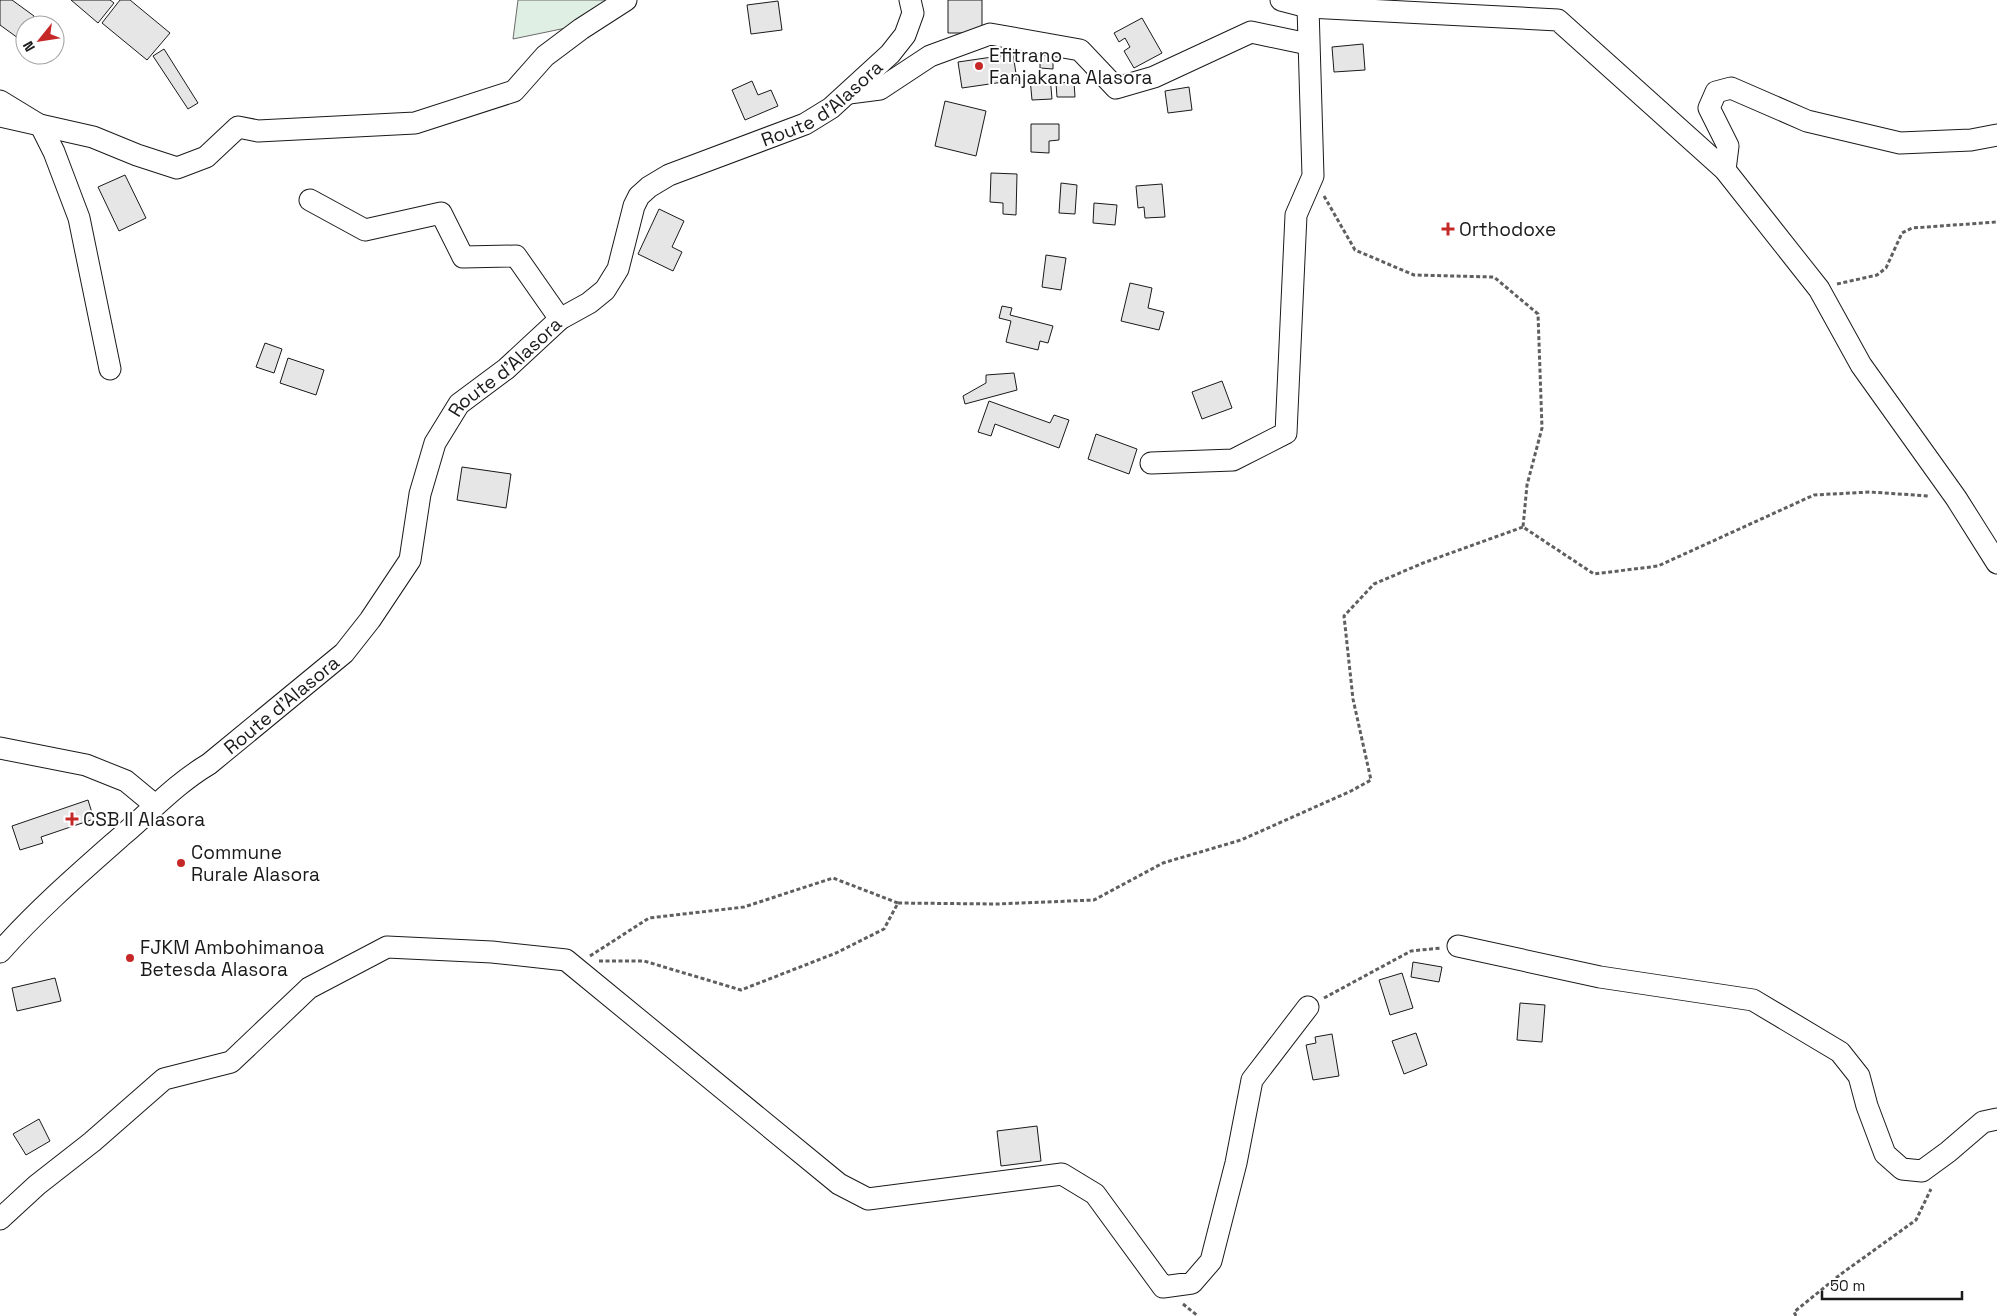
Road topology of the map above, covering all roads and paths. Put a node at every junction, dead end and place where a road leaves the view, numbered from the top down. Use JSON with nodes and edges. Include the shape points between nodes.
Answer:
{"nodes":[{"id":1,"x":626,"y":0,"type":"edge"},
{"id":2,"x":910,"y":0,"type":"edge"},
{"id":3,"x":1281,"y":0,"type":"edge"},
{"id":4,"x":1308,"y":7,"type":"junction"},
{"id":5,"x":1308,"y":44,"type":"junction"},
{"id":6,"x":849,"y":93,"type":"junction"},
{"id":7,"x":0,"y":101,"type":"edge"},
{"id":8,"x":0,"y":116,"type":"edge"},
{"id":9,"x":41,"y":126,"type":"junction"},
{"id":10,"x":1997,"y":135,"type":"edge"},
{"id":11,"x":1726,"y":170,"type":"junction"},
{"id":12,"x":1313,"y":176,"type":"junction"},
{"id":13,"x":310,"y":200,"type":"dead end"},
{"id":14,"x":1997,"y":222,"type":"edge"},
{"id":15,"x":1819,"y":289,"type":"junction"},
{"id":16,"x":560,"y":319,"type":"junction"},
{"id":17,"x":110,"y":369,"type":"dead end"},
{"id":18,"x":1151,"y":464,"type":"dead end"},
{"id":19,"x":1956,"y":498,"type":"junction"},
{"id":20,"x":1523,"y":527,"type":"junction"},
{"id":21,"x":1997,"y":563,"type":"edge"},
{"id":22,"x":0,"y":748,"type":"edge"},
{"id":23,"x":154,"y":805,"type":"junction"},
{"id":24,"x":898,"y":903,"type":"junction"},
{"id":25,"x":1458,"y":946,"type":"joint"},
{"id":26,"x":0,"y":952,"type":"edge"},
{"id":27,"x":583,"y":961,"type":"dead end"},
{"id":28,"x":592,"y":961,"type":"dead end"},
{"id":29,"x":1308,"y":1007,"type":"joint"},
{"id":30,"x":1997,"y":1119,"type":"edge"},
{"id":31,"x":1932,"y":1186,"type":"dead end"},
{"id":32,"x":0,"y":1219,"type":"edge"},
{"id":33,"x":1796,"y":1316,"type":"edge"}],
"edges":[{"from":1,"to":9,"type":"street","via":[[545,56],[514,91],[415,123],[258,130],[238,127],[206,157],[177,168],[93,137]]},
{"from":2,"to":6,"type":"street","name":"Route d'Alasora","via":[[913,13],[905,35]]},
{"from":3,"to":4,"type":"street"},
{"from":4,"to":5,"type":"street"},
{"from":4,"to":11,"type":"street","via":[[1558,20]]},
{"from":5,"to":6,"type":"street","via":[[1251,32],[1154,77],[1116,88],[1080,50],[990,34],[930,56],[880,89]]},
{"from":5,"to":12,"type":"street"},
{"from":6,"to":16,"type":"street","name":"Route d'Alasora","via":[[806,124],[669,175],[648,187],[638,196],[618,269],[605,290]]},
{"from":7,"to":9,"type":"street"},
{"from":8,"to":9,"type":"street"},
{"from":9,"to":17,"type":"street","via":[[79,218]]},
{"from":10,"to":11,"type":"street","via":[[1971,140],[1900,143],[1807,121],[1731,88],[1716,92],[1709,108],[1728,146]]},
{"from":11,"to":15,"type":"street"},
{"from":12,"to":18,"type":"street","via":[[1296,215],[1286,433],[1233,460]]},
{"from":12,"to":20,"type":"path","via":[[1356,250],[1414,275],[1494,277],[1538,314],[1542,428],[1527,484]]},
{"from":13,"to":16,"type":"street","via":[[365,230],[441,213],[463,257],[516,256]]},
{"from":14,"to":15,"type":"path","via":[[1912,228],[1902,233],[1886,268],[1877,275]]},
{"from":15,"to":19,"type":"street","via":[[1861,365]]},
{"from":16,"to":23,"type":"street","name":"Route d'Alasora","via":[[506,369],[459,404],[435,443],[420,494],[410,560],[344,653]]},
{"from":19,"to":20,"type":"path","via":[[1870,492],[1814,495],[1658,566],[1594,574]]},
{"from":19,"to":21,"type":"street"},
{"from":20,"to":24,"type":"path","via":[[1374,584],[1344,616],[1352,699],[1370,780],[1241,840],[1163,863],[1094,900],[998,904]]},
{"from":22,"to":23,"type":"street","via":[[86,765],[126,781]]},
{"from":23,"to":26,"type":"street","name":"Route d'Alasora","via":[[69,881]]},
{"from":24,"to":27,"type":"path","via":[[833,878],[744,907],[649,918]]},
{"from":24,"to":28,"type":"path","via":[[884,929],[836,953],[741,990],[644,961]]},
{"from":25,"to":29,"type":"path","via":[[1411,951]]},
{"from":25,"to":30,"type":"street","via":[[1600,977],[1753,1000],[1840,1052],[1859,1076],[1885,1154],[1902,1169],[1922,1171],[1983,1122]]},
{"from":29,"to":32,"type":"street","via":[[1252,1080],[1236,1163],[1211,1261],[1192,1284],[1162,1287],[1095,1194],[1062,1174],[868,1199],[839,1184],[566,960],[492,952],[387,947],[309,988],[231,1062],[164,1079]]},
{"from":31,"to":33,"type":"path","via":[[1916,1220],[1841,1274],[1794,1312]]}]}
